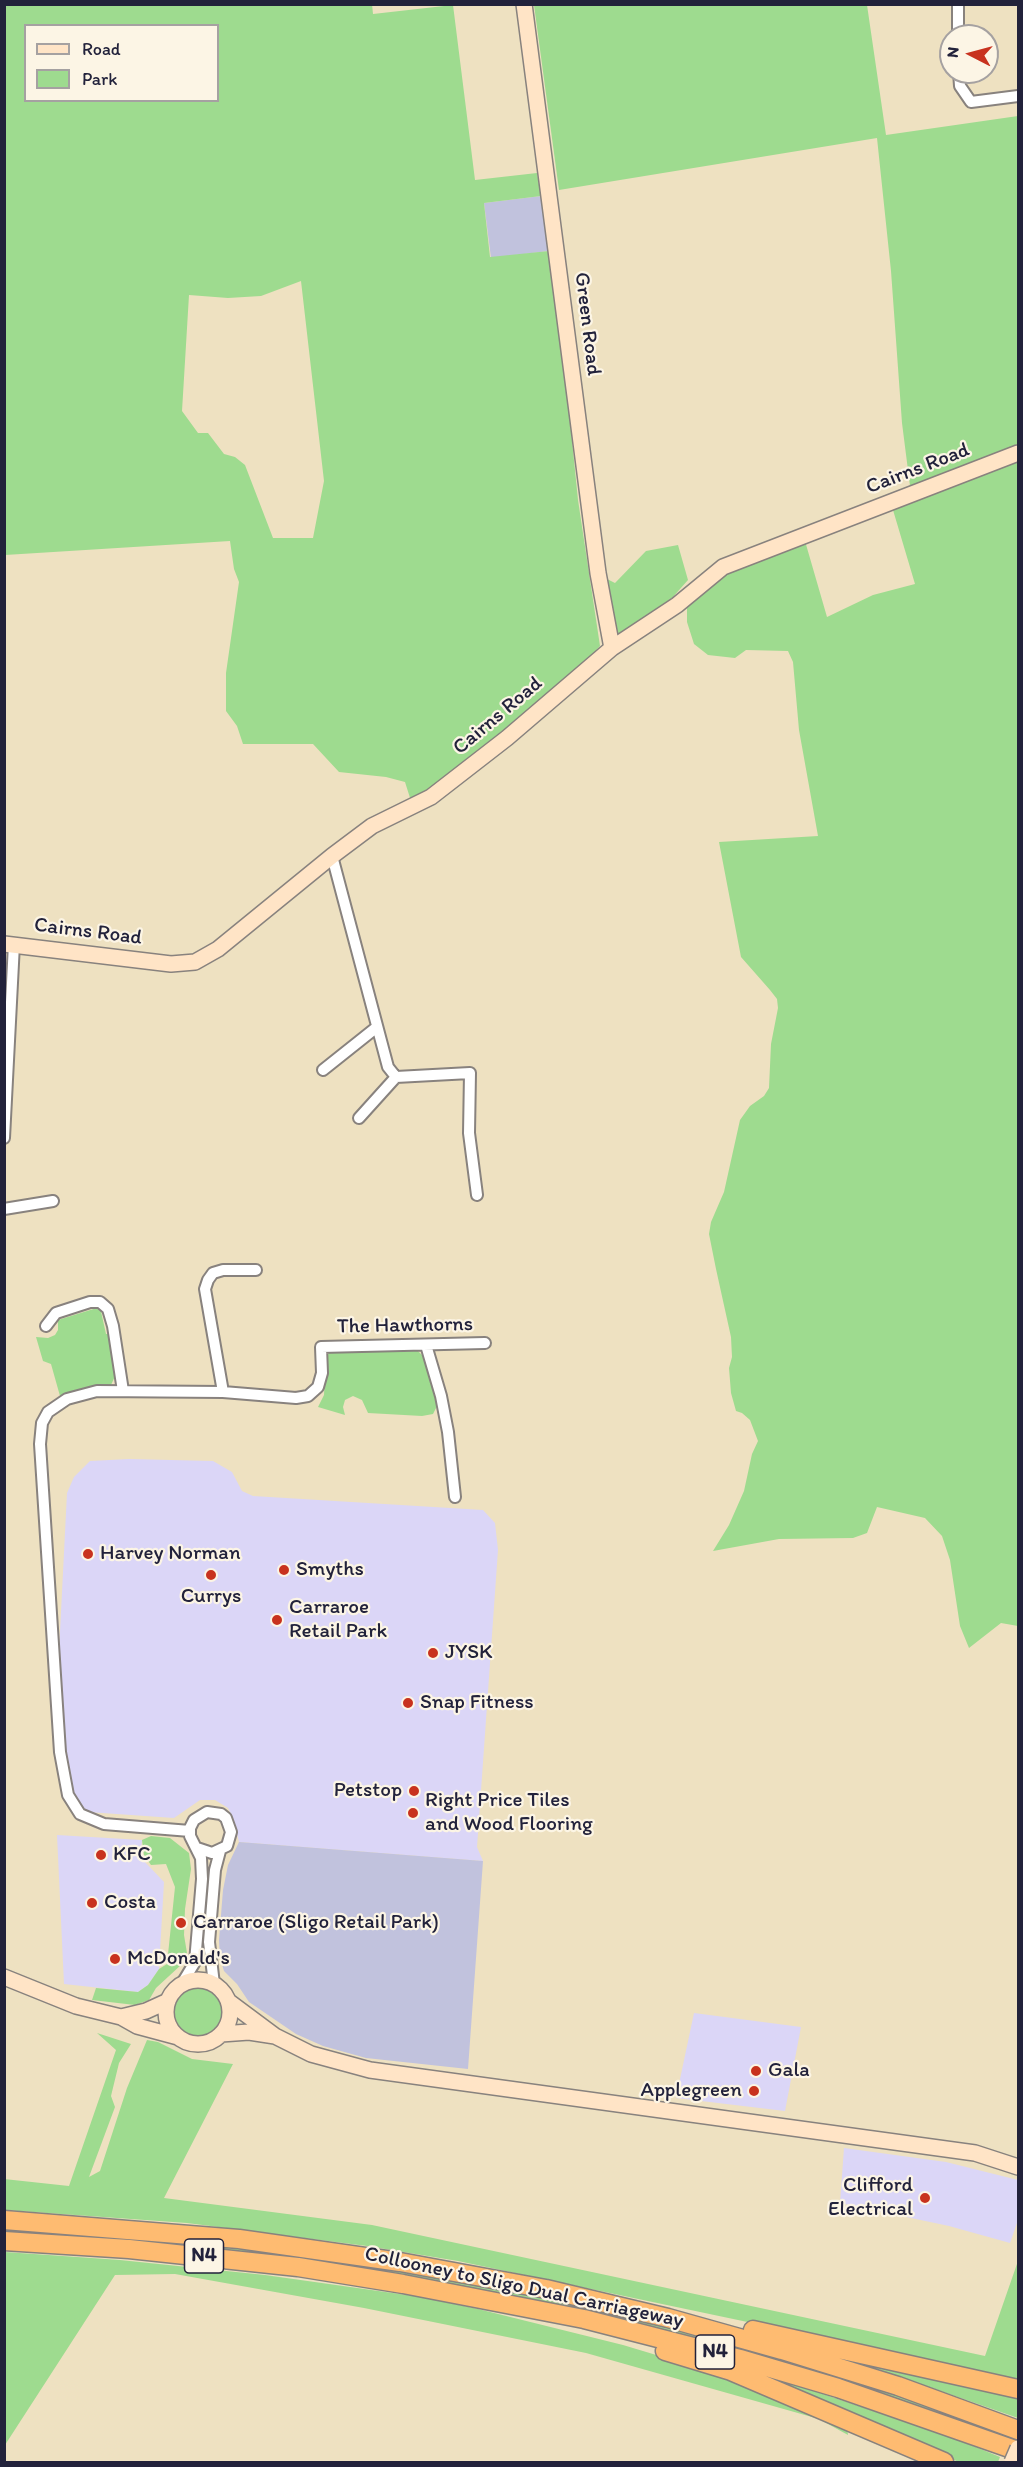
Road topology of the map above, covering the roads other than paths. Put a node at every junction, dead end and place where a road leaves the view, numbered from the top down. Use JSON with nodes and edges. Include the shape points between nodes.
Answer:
{"nodes":[{"id":1,"x":524,"y":4,"type":"edge"},
{"id":2,"x":958,"y":4,"type":"edge"},
{"id":3,"x":958,"y":24,"type":"edge"},
{"id":4,"x":960,"y":84,"type":"edge"},
{"id":5,"x":1018,"y":96,"type":"edge"},
{"id":6,"x":1018,"y":453,"type":"edge"},
{"id":7,"x":612,"y":648,"type":"junction"},
{"id":8,"x":332,"y":856,"type":"junction"},
{"id":9,"x":9,"y":944,"type":"edge"},
{"id":10,"x":377,"y":1027,"type":"junction"},
{"id":11,"x":322,"y":1070,"type":"dead end"},
{"id":12,"x":396,"y":1077,"type":"junction"},
{"id":13,"x":359,"y":1118,"type":"dead end"},
{"id":14,"x":4,"y":1138,"type":"edge"},
{"id":15,"x":477,"y":1195,"type":"dead end"},
{"id":16,"x":53,"y":1201,"type":"dead end"},
{"id":17,"x":4,"y":1209,"type":"edge"},
{"id":18,"x":256,"y":1270,"type":"dead end"},
{"id":19,"x":46,"y":1326,"type":"dead end"},
{"id":20,"x":485,"y":1343,"type":"dead end"},
{"id":21,"x":426,"y":1345,"type":"junction"},
{"id":22,"x":123,"y":1391,"type":"junction"},
{"id":23,"x":223,"y":1392,"type":"junction"},
{"id":24,"x":455,"y":1497,"type":"dead end"},
{"id":25,"x":190,"y":1831,"type":"junction"},
{"id":26,"x":197,"y":1848,"type":"junction"},
{"id":27,"x":220,"y":1851,"type":"junction"},
{"id":28,"x":4,"y":1977,"type":"edge"},
{"id":29,"x":214,"y":1984,"type":"junction"},
{"id":30,"x":181,"y":1985,"type":"junction"},
{"id":31,"x":168,"y":2001,"type":"junction"},
{"id":32,"x":228,"y":2001,"type":"junction"},
{"id":33,"x":121,"y":2017,"type":"junction"},
{"id":34,"x":221,"y":2034,"type":"junction"},
{"id":35,"x":275,"y":2036,"type":"junction"},
{"id":36,"x":178,"y":2037,"type":"junction"},
{"id":37,"x":1018,"y":2167,"type":"edge"},
{"id":38,"x":4,"y":2220,"type":"edge"},
{"id":39,"x":4,"y":2241,"type":"edge"},
{"id":40,"x":546,"y":2289,"type":"junction"},
{"id":41,"x":518,"y":2305,"type":"junction"},
{"id":42,"x":1018,"y":2389,"type":"edge"},
{"id":43,"x":1018,"y":2430,"type":"edge"},
{"id":44,"x":1018,"y":2450,"type":"edge"},
{"id":45,"x":944,"y":2463,"type":"edge"},
{"id":46,"x":1012,"y":2463,"type":"edge"}],
"edges":[{"from":1,"to":7,"type":"street","name":"Green Road","via":[[598,573]]},
{"from":2,"to":3,"type":"street"},
{"from":4,"to":5,"type":"street","via":[[971,102]]},
{"from":6,"to":7,"type":"street","name":"Cairns Road","via":[[723,567],[677,605]]},
{"from":7,"to":8,"type":"street","name":"Cairns Road","via":[[431,797],[372,826]]},
{"from":8,"to":9,"type":"street","name":"Cairns Road","via":[[218,949],[195,962],[171,964]]},
{"from":8,"to":10,"type":"street"},
{"from":9,"to":14,"type":"street"},
{"from":10,"to":11,"type":"street"},
{"from":10,"to":12,"type":"street","via":[[388,1067]]},
{"from":12,"to":13,"type":"street"},
{"from":12,"to":15,"type":"street","via":[[470,1073],[470,1133]]},
{"from":16,"to":17,"type":"street"},
{"from":18,"to":23,"type":"street","via":[[223,1270],[213,1273],[208,1280],[206,1289]]},
{"from":19,"to":22,"type":"street","via":[[56,1313],[100,1302],[108,1309],[113,1326]]},
{"from":20,"to":21,"type":"street","name":"The Hawthorns"},
{"from":21,"to":23,"type":"street","name":"The Hawthorns","via":[[321,1347],[322,1373],[318,1387],[308,1396]]},
{"from":21,"to":24,"type":"street","via":[[448,1432]]},
{"from":22,"to":23,"type":"street","name":"The Hawthorns"},
{"from":22,"to":25,"type":"street","name":"The Hawthorns","via":[[97,1391],[67,1399],[55,1405],[42,1423],[39,1444],[60,1752],[68,1796],[80,1814],[104,1824]]},
{"from":25,"to":26,"type":"street"},
{"from":25,"to":27,"type":"street","via":[[201,1814],[221,1814],[231,1832]]},
{"from":26,"to":27,"type":"street","via":[[204,1852]]},
{"from":26,"to":30,"type":"street","via":[[202,1879],[195,1962]]},
{"from":27,"to":29,"type":"street","via":[[209,1942]]},
{"from":28,"to":33,"type":"street","via":[[76,2006]]},
{"from":29,"to":30,"type":"street","via":[[203,1980]]},
{"from":29,"to":32,"type":"street"},
{"from":30,"to":31,"type":"street"},
{"from":31,"to":33,"type":"street"},
{"from":31,"to":36,"type":"street","via":[[167,2016]]},
{"from":32,"to":34,"type":"street","via":[[230,2016]]},
{"from":32,"to":35,"type":"street"},
{"from":33,"to":36,"type":"street","via":[[137,2026]]},
{"from":34,"to":35,"type":"street","via":[[249,2032]]},
{"from":34,"to":36,"type":"street","via":[[212,2042],[197,2044]]},
{"from":35,"to":37,"type":"street","via":[[323,2059],[370,2070],[963,2152]]},
{"from":38,"to":40,"type":"highway","name":"Collooney to Sligo Dual Carriageway","number":"N4","via":[[239,2239],[420,2265]]},
{"from":39,"to":41,"type":"highway","name":"Collooney to Sligo Dual Carriageway","number":"N4","via":[[129,2249],[298,2268]]},
{"from":40,"to":42,"type":"highway","number":"N4","via":[[639,2302]]},
{"from":40,"to":43,"type":"highway","name":"Collooney to Sligo Dual Carriageway","number":"N4","via":[[782,2350],[898,2386]]},
{"from":41,"to":44,"type":"highway","name":"Collooney to Sligo Dual Carriageway","number":"N4","via":[[740,2359]]},
{"from":41,"to":45,"type":"highway","number":"N4","via":[[730,2371]]},
{"from":44,"to":46,"type":"street","bridge":true}]}
